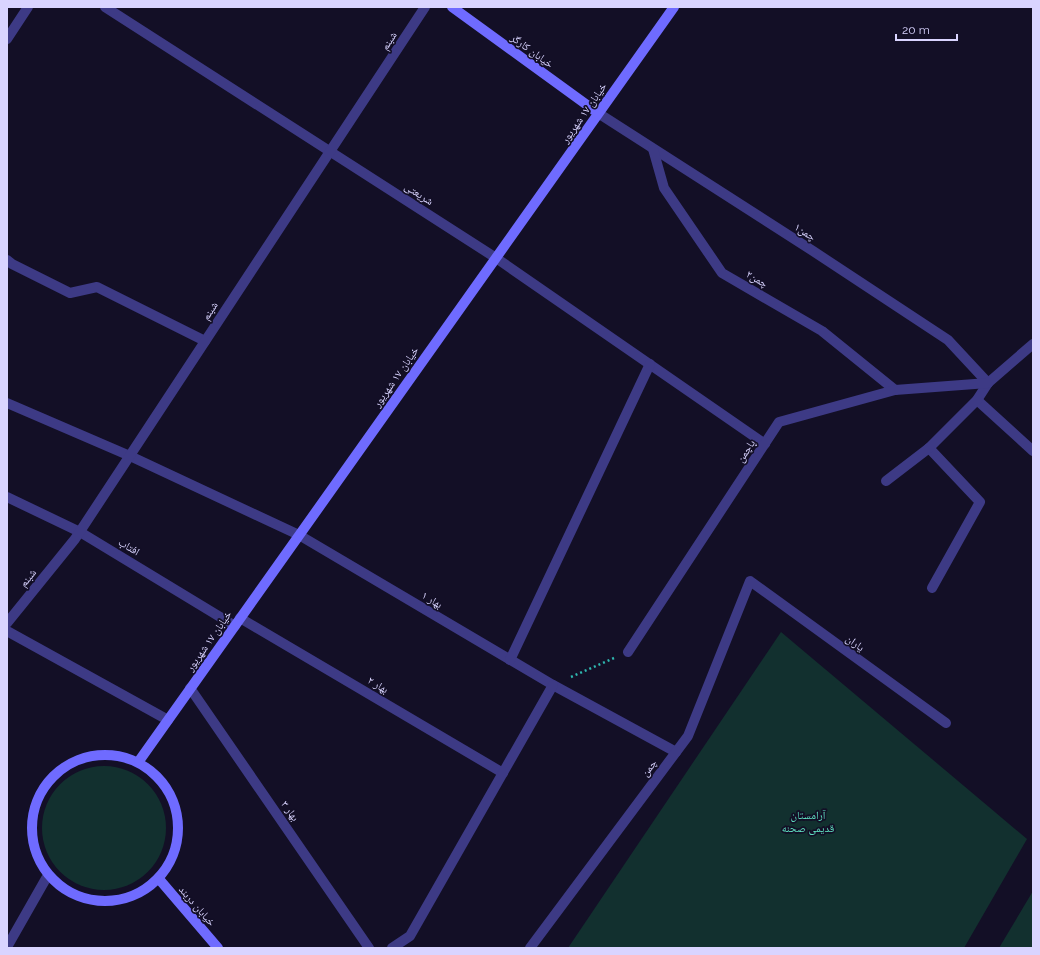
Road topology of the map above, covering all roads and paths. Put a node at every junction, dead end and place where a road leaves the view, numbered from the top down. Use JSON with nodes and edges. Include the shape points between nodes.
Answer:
{"nodes":[{"id":1,"x":28,"y":7,"type":"edge"},
{"id":2,"x":106,"y":7,"type":"edge"},
{"id":3,"x":425,"y":7,"type":"edge"},
{"id":4,"x":452,"y":7,"type":"edge"},
{"id":5,"x":674,"y":7,"type":"edge"},
{"id":6,"x":7,"y":39,"type":"edge"},
{"id":7,"x":598,"y":114,"type":"junction"},
{"id":8,"x":654,"y":149,"type":"junction"},
{"id":9,"x":330,"y":152,"type":"junction"},
{"id":10,"x":496,"y":258,"type":"junction"},
{"id":11,"x":7,"y":260,"type":"edge"},
{"id":12,"x":206,"y":341,"type":"junction"},
{"id":13,"x":1033,"y":344,"type":"edge"},
{"id":14,"x":650,"y":364,"type":"junction"},
{"id":15,"x":988,"y":383,"type":"junction"},
{"id":16,"x":894,"y":390,"type":"junction"},
{"id":17,"x":977,"y":400,"type":"junction"},
{"id":18,"x":7,"y":403,"type":"edge"},
{"id":19,"x":765,"y":444,"type":"junction"},
{"id":20,"x":929,"y":448,"type":"junction"},
{"id":21,"x":1033,"y":451,"type":"edge"},
{"id":22,"x":130,"y":456,"type":"junction"},
{"id":23,"x":886,"y":481,"type":"dead end"},
{"id":24,"x":7,"y":497,"type":"edge"},
{"id":25,"x":80,"y":532,"type":"junction"},
{"id":26,"x":299,"y":535,"type":"junction"},
{"id":27,"x":750,"y":582,"type":"joint"},
{"id":28,"x":932,"y":588,"type":"dead end"},
{"id":29,"x":238,"y":622,"type":"junction"},
{"id":30,"x":7,"y":623,"type":"edge"},
{"id":31,"x":7,"y":631,"type":"edge"},
{"id":32,"x":628,"y":652,"type":"joint"},
{"id":33,"x":510,"y":660,"type":"junction"},
{"id":34,"x":553,"y":685,"type":"junction"},
{"id":35,"x":190,"y":688,"type":"junction"},
{"id":36,"x":168,"y":720,"type":"junction"},
{"id":37,"x":946,"y":723,"type":"dead end"},
{"id":38,"x":676,"y":752,"type":"junction"},
{"id":39,"x":139,"y":761,"type":"junction"},
{"id":40,"x":503,"y":773,"type":"junction"},
{"id":41,"x":48,"y":875,"type":"junction"},
{"id":42,"x":159,"y":879,"type":"junction"},
{"id":43,"x":7,"y":947,"type":"edge"},
{"id":44,"x":218,"y":948,"type":"edge"},
{"id":45,"x":369,"y":948,"type":"edge"},
{"id":46,"x":392,"y":948,"type":"edge"},
{"id":47,"x":530,"y":948,"type":"edge"}],
"edges":[{"from":1,"to":6,"type":"street"},
{"from":2,"to":9,"type":"street","name":"شریعتی"},
{"from":3,"to":9,"type":"street","name":"شبنم"},
{"from":4,"to":7,"type":"street","name":"خیابان کارگر"},
{"from":5,"to":7,"type":"street","name":"خیابان ۱۷ شهریور"},
{"from":7,"to":8,"type":"street","name":"چمن۱"},
{"from":7,"to":10,"type":"street","name":"خیابان ۱۷ شهریور"},
{"from":8,"to":15,"type":"street","name":"چمن۱","via":[[948,340]]},
{"from":8,"to":16,"type":"street","name":"چمن۲","via":[[664,188],[722,272],[822,331]]},
{"from":9,"to":10,"type":"street","name":"شریعتی"},
{"from":9,"to":12,"type":"street","name":"شبنم"},
{"from":10,"to":14,"type":"street","name":"شریعتی"},
{"from":10,"to":26,"type":"street","name":"خیابان ۱۷ شهریور"},
{"from":11,"to":12,"type":"street","via":[[70,293],[97,287]]},
{"from":12,"to":22,"type":"street","name":"شبنم"},
{"from":13,"to":15,"type":"street"},
{"from":14,"to":19,"type":"street","name":"شریعتی"},
{"from":14,"to":33,"type":"street"},
{"from":15,"to":16,"type":"street","name":"پاچمن"},
{"from":15,"to":17,"type":"street"},
{"from":16,"to":19,"type":"street","name":"پاچمن","via":[[779,422]]},
{"from":17,"to":20,"type":"street"},
{"from":17,"to":21,"type":"street"},
{"from":18,"to":22,"type":"street","name":"بهار ۱"},
{"from":19,"to":32,"type":"street","name":"پاچمن"},
{"from":20,"to":23,"type":"street"},
{"from":20,"to":28,"type":"street","via":[[980,502]]},
{"from":22,"to":25,"type":"street","name":"شبنم"},
{"from":22,"to":26,"type":"street","name":"بهار ۱"},
{"from":24,"to":25,"type":"street","name":"افتاب"},
{"from":25,"to":29,"type":"street","name":"افتاب"},
{"from":25,"to":30,"type":"street","name":"شبنم"},
{"from":26,"to":29,"type":"street","name":"خیابان ۱۷ شهریور"},
{"from":26,"to":33,"type":"street","name":"بهار ۱"},
{"from":27,"to":37,"type":"street","name":"یاران"},
{"from":27,"to":38,"type":"street","name":"چمن","via":[[688,736]]},
{"from":29,"to":35,"type":"street","name":"خیابان ۱۷ شهریور"},
{"from":29,"to":40,"type":"street","name":"بهار ۲"},
{"from":31,"to":36,"type":"street"},
{"from":32,"to":34,"type":"path"},
{"from":33,"to":34,"type":"street","name":"بهار ۱"},
{"from":34,"to":38,"type":"street","name":"بهار ۱"},
{"from":34,"to":40,"type":"street"},
{"from":35,"to":36,"type":"street","name":"خیابان ۱۷ شهریور"},
{"from":35,"to":45,"type":"street","name":"بهار ۳"},
{"from":36,"to":39,"type":"street","name":"خیابان ۱۷ شهریور"},
{"from":38,"to":47,"type":"street","name":"چمن"},
{"from":39,"to":41,"type":"street","via":[[114,755],[89,756],[66,766],[47,782],[35,804],[31,829],[35,853]]},
{"from":39,"to":42,"type":"street","via":[[157,776],[170,794],[178,816],[178,838],[172,860]]},
{"from":40,"to":46,"type":"street","via":[[410,936]]},
{"from":41,"to":42,"type":"street","via":[[66,891],[90,901],[115,902],[138,894]]},
{"from":41,"to":43,"type":"street"},
{"from":42,"to":44,"type":"street","name":"خیابان دربند"}]}
